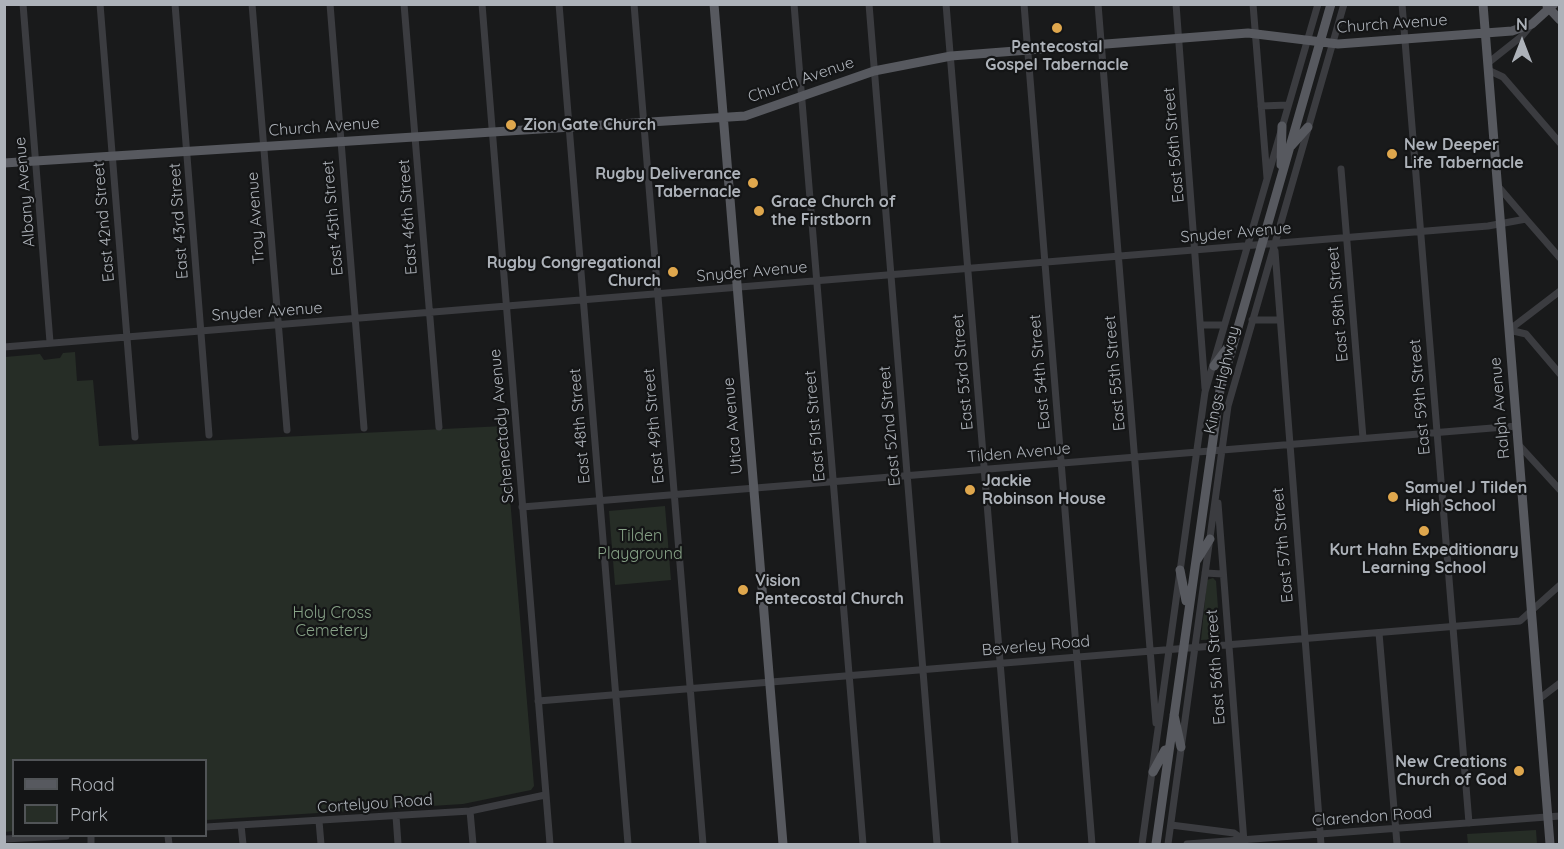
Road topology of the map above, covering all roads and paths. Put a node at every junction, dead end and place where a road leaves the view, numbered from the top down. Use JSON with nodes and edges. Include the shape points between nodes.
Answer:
{"nodes":[{"id":1,"x":23,"y":4,"type":"edge"},
{"id":2,"x":100,"y":4,"type":"edge"},
{"id":3,"x":175,"y":4,"type":"edge"},
{"id":4,"x":252,"y":4,"type":"edge"},
{"id":5,"x":330,"y":4,"type":"edge"},
{"id":6,"x":404,"y":4,"type":"edge"},
{"id":7,"x":482,"y":4,"type":"edge"},
{"id":8,"x":559,"y":4,"type":"edge"},
{"id":9,"x":633,"y":4,"type":"edge"},
{"id":10,"x":714,"y":4,"type":"edge"},
{"id":11,"x":794,"y":4,"type":"edge"},
{"id":12,"x":869,"y":4,"type":"edge"},
{"id":13,"x":946,"y":4,"type":"edge"},
{"id":14,"x":1024,"y":4,"type":"edge"},
{"id":15,"x":1098,"y":4,"type":"edge"},
{"id":16,"x":1176,"y":4,"type":"edge"},
{"id":17,"x":1253,"y":4,"type":"edge"},
{"id":18,"x":1318,"y":4,"type":"edge"},
{"id":19,"x":1331,"y":4,"type":"edge"},
{"id":20,"x":1344,"y":4,"type":"edge"},
{"id":21,"x":1402,"y":4,"type":"edge"},
{"id":22,"x":1483,"y":4,"type":"edge"},
{"id":23,"x":1550,"y":6,"type":"edge"},
{"id":24,"x":1560,"y":20,"type":"edge"},
{"id":25,"x":1532,"y":24,"type":"junction"},
{"id":26,"x":1485,"y":33,"type":"junction"},
{"id":27,"x":1256,"y":34,"type":"junction"},
{"id":28,"x":1178,"y":38,"type":"junction"},
{"id":29,"x":1405,"y":39,"type":"junction"},
{"id":30,"x":1307,"y":41,"type":"junction"},
{"id":31,"x":1320,"y":42,"type":"junction"},
{"id":32,"x":1101,"y":44,"type":"junction"},
{"id":33,"x":1333,"y":44,"type":"junction"},
{"id":34,"x":1028,"y":49,"type":"junction"},
{"id":35,"x":951,"y":56,"type":"junction"},
{"id":36,"x":1488,"y":66,"type":"junction"},
{"id":37,"x":874,"y":71,"type":"junction"},
{"id":38,"x":802,"y":96,"type":"junction"},
{"id":39,"x":1288,"y":105,"type":"junction"},
{"id":40,"x":1261,"y":106,"type":"junction"},
{"id":41,"x":723,"y":118,"type":"junction"},
{"id":42,"x":643,"y":122,"type":"junction"},
{"id":43,"x":569,"y":126,"type":"junction"},
{"id":44,"x":1282,"y":126,"type":"junction"},
{"id":45,"x":1308,"y":127,"type":"junction"},
{"id":46,"x":492,"y":132,"type":"junction"},
{"id":47,"x":415,"y":136,"type":"junction"},
{"id":48,"x":341,"y":141,"type":"junction"},
{"id":49,"x":1560,"y":143,"type":"edge"},
{"id":50,"x":264,"y":146,"type":"junction"},
{"id":51,"x":1289,"y":148,"type":"junction"},
{"id":52,"x":187,"y":151,"type":"junction"},
{"id":53,"x":112,"y":156,"type":"junction"},
{"id":54,"x":36,"y":161,"type":"junction"},
{"id":55,"x":4,"y":163,"type":"edge"},
{"id":56,"x":1341,"y":169,"type":"dead end"},
{"id":57,"x":1280,"y":180,"type":"junction"},
{"id":58,"x":1267,"y":181,"type":"junction"},
{"id":59,"x":1497,"y":185,"type":"junction"},
{"id":60,"x":1526,"y":219,"type":"junction"},
{"id":61,"x":1501,"y":223,"type":"junction"},
{"id":62,"x":1420,"y":231,"type":"junction"},
{"id":63,"x":1346,"y":237,"type":"junction"},
{"id":64,"x":1275,"y":243,"type":"junction"},
{"id":65,"x":1262,"y":244,"type":"junction"},
{"id":66,"x":1249,"y":245,"type":"junction"},
{"id":67,"x":1196,"y":249,"type":"junction"},
{"id":68,"x":1119,"y":256,"type":"junction"},
{"id":69,"x":1560,"y":258,"type":"edge"},
{"id":70,"x":1045,"y":262,"type":"junction"},
{"id":71,"x":968,"y":268,"type":"junction"},
{"id":72,"x":891,"y":274,"type":"junction"},
{"id":73,"x":816,"y":280,"type":"junction"},
{"id":74,"x":737,"y":287,"type":"junction"},
{"id":75,"x":1560,"y":291,"type":"edge"},
{"id":76,"x":657,"y":293,"type":"junction"},
{"id":77,"x":583,"y":299,"type":"junction"},
{"id":78,"x":506,"y":306,"type":"junction"},
{"id":79,"x":429,"y":312,"type":"junction"},
{"id":80,"x":355,"y":319,"type":"junction"},
{"id":81,"x":1252,"y":320,"type":"junction"},
{"id":82,"x":1279,"y":320,"type":"junction"},
{"id":83,"x":278,"y":324,"type":"junction"},
{"id":84,"x":1201,"y":325,"type":"junction"},
{"id":85,"x":1224,"y":325,"type":"junction"},
{"id":86,"x":201,"y":330,"type":"junction"},
{"id":87,"x":1509,"y":330,"type":"junction"},
{"id":88,"x":127,"y":336,"type":"junction"},
{"id":89,"x":1234,"y":339,"type":"junction"},
{"id":90,"x":50,"y":342,"type":"junction"},
{"id":91,"x":4,"y":347,"type":"edge"},
{"id":92,"x":1214,"y":366,"type":"junction"},
{"id":93,"x":1560,"y":374,"type":"edge"},
{"id":94,"x":1205,"y":392,"type":"junction"},
{"id":95,"x":1517,"y":426,"type":"junction"},
{"id":96,"x":439,"y":427,"type":"dead end"},
{"id":97,"x":364,"y":428,"type":"dead end"},
{"id":98,"x":287,"y":430,"type":"dead end"},
{"id":99,"x":1437,"y":432,"type":"junction"},
{"id":100,"x":210,"y":435,"type":"dead end"},
{"id":101,"x":135,"y":438,"type":"dead end"},
{"id":102,"x":1363,"y":438,"type":"junction"},
{"id":103,"x":1289,"y":444,"type":"junction"},
{"id":104,"x":1518,"y":444,"type":"junction"},
{"id":105,"x":1222,"y":449,"type":"junction"},
{"id":106,"x":1210,"y":450,"type":"junction"},
{"id":107,"x":1196,"y":452,"type":"junction"},
{"id":108,"x":1135,"y":457,"type":"junction"},
{"id":109,"x":1061,"y":463,"type":"junction"},
{"id":110,"x":984,"y":469,"type":"junction"},
{"id":111,"x":908,"y":475,"type":"junction"},
{"id":112,"x":833,"y":481,"type":"junction"},
{"id":113,"x":753,"y":487,"type":"junction"},
{"id":114,"x":1217,"y":488,"type":"junction"},
{"id":115,"x":1560,"y":490,"type":"edge"},
{"id":116,"x":674,"y":494,"type":"junction"},
{"id":117,"x":600,"y":500,"type":"junction"},
{"id":118,"x":522,"y":507,"type":"junction"},
{"id":119,"x":1210,"y":539,"type":"junction"},
{"id":120,"x":1194,"y":564,"type":"junction"},
{"id":121,"x":1180,"y":570,"type":"junction"},
{"id":122,"x":1205,"y":573,"type":"junction"},
{"id":123,"x":1223,"y":574,"type":"junction"},
{"id":124,"x":1560,"y":585,"type":"edge"},
{"id":125,"x":1187,"y":609,"type":"junction"},
{"id":126,"x":1532,"y":610,"type":"junction"},
{"id":127,"x":1453,"y":627,"type":"junction"},
{"id":128,"x":1379,"y":633,"type":"junction"},
{"id":129,"x":1305,"y":639,"type":"junction"},
{"id":130,"x":1228,"y":645,"type":"junction"},
{"id":131,"x":1195,"y":648,"type":"junction"},
{"id":132,"x":1182,"y":649,"type":"junction"},
{"id":133,"x":1169,"y":650,"type":"junction"},
{"id":134,"x":1151,"y":651,"type":"junction"},
{"id":135,"x":1077,"y":656,"type":"junction"},
{"id":136,"x":1000,"y":662,"type":"junction"},
{"id":137,"x":923,"y":669,"type":"junction"},
{"id":138,"x":849,"y":675,"type":"junction"},
{"id":139,"x":769,"y":682,"type":"junction"},
{"id":140,"x":1558,"y":688,"type":"edge"},
{"id":141,"x":690,"y":689,"type":"junction"},
{"id":142,"x":615,"y":695,"type":"junction"},
{"id":143,"x":1539,"y":699,"type":"junction"},
{"id":144,"x":538,"y":701,"type":"junction"},
{"id":145,"x":1173,"y":709,"type":"junction"},
{"id":146,"x":1157,"y":739,"type":"junction"},
{"id":147,"x":1168,"y":745,"type":"junction"},
{"id":148,"x":1181,"y":747,"type":"junction"},
{"id":149,"x":1153,"y":772,"type":"junction"},
{"id":150,"x":545,"y":795,"type":"junction"},
{"id":151,"x":470,"y":811,"type":"junction"},
{"id":152,"x":396,"y":816,"type":"junction"},
{"id":153,"x":1560,"y":816,"type":"edge"},
{"id":154,"x":1549,"y":817,"type":"junction"},
{"id":155,"x":319,"y":821,"type":"junction"},
{"id":156,"x":1469,"y":823,"type":"junction"},
{"id":157,"x":242,"y":825,"type":"junction"},
{"id":158,"x":1171,"y":825,"type":"junction"},
{"id":159,"x":207,"y":827,"type":"edge"},
{"id":160,"x":1395,"y":828,"type":"junction"},
{"id":161,"x":1321,"y":834,"type":"junction"},
{"id":162,"x":57,"y":837,"type":"edge"},
{"id":163,"x":4,"y":839,"type":"edge"},
{"id":164,"x":14,"y":842,"type":"edge"},
{"id":165,"x":1244,"y":842,"type":"edge"},
{"id":166,"x":243,"y":844,"type":"edge"},
{"id":167,"x":321,"y":844,"type":"edge"},
{"id":168,"x":398,"y":844,"type":"edge"},
{"id":169,"x":473,"y":844,"type":"edge"},
{"id":170,"x":550,"y":844,"type":"edge"},
{"id":171,"x":628,"y":844,"type":"edge"},
{"id":172,"x":703,"y":844,"type":"edge"},
{"id":173,"x":783,"y":844,"type":"edge"},
{"id":174,"x":863,"y":844,"type":"edge"},
{"id":175,"x":937,"y":844,"type":"edge"},
{"id":176,"x":1015,"y":844,"type":"edge"},
{"id":177,"x":1092,"y":844,"type":"edge"},
{"id":178,"x":1142,"y":844,"type":"edge"},
{"id":179,"x":1156,"y":844,"type":"edge"},
{"id":180,"x":1168,"y":844,"type":"edge"},
{"id":181,"x":1187,"y":844,"type":"edge"},
{"id":182,"x":1322,"y":844,"type":"edge"},
{"id":183,"x":1396,"y":844,"type":"edge"},
{"id":184,"x":1550,"y":844,"type":"edge"}],
"edges":[{"from":1,"to":54,"type":"street","name":"Albany Avenue"},
{"from":2,"to":53,"type":"street","name":"East 42nd Street"},
{"from":3,"to":52,"type":"street","name":"East 43rd Street"},
{"from":4,"to":50,"type":"street","name":"Troy Avenue"},
{"from":5,"to":48,"type":"street","name":"East 45th Street"},
{"from":6,"to":47,"type":"street","name":"East 46th Street"},
{"from":7,"to":46,"type":"street","name":"Schenectady Avenue"},
{"from":8,"to":43,"type":"street","name":"East 48th Street"},
{"from":9,"to":42,"type":"street","name":"East 49th Street"},
{"from":10,"to":41,"type":"main road","name":"Utica Avenue"},
{"from":11,"to":38,"type":"street","name":"East 51st Street"},
{"from":12,"to":37,"type":"street","name":"East 52nd Street"},
{"from":13,"to":35,"type":"street","name":"East 53rd Street"},
{"from":14,"to":34,"type":"street","name":"East 54th Street"},
{"from":15,"to":32,"type":"street","name":"East 55th Street"},
{"from":16,"to":28,"type":"street","name":"East 56th Street"},
{"from":17,"to":27,"type":"street"},
{"from":18,"to":30,"type":"street","name":"Kings Highway"},
{"from":19,"to":31,"type":"main road","name":"Kings Highway"},
{"from":20,"to":33,"type":"street","name":"Kings Highway"},
{"from":21,"to":29,"type":"street","name":"East 59th Street"},
{"from":22,"to":26,"type":"main road","name":"Ralph Avenue"},
{"from":23,"to":24,"type":"main road"},
{"from":23,"to":25,"type":"main road","name":"Church Avenue"},
{"from":25,"to":26,"type":"main road","name":"Church Avenue","via":[[1512,31]]},
{"from":25,"to":36,"type":"street","name":"Church Avenue"},
{"from":26,"to":29,"type":"main road","name":"Church Avenue"},
{"from":26,"to":36,"type":"main road","name":"Ralph Avenue"},
{"from":27,"to":28,"type":"main road","name":"Church Avenue"},
{"from":27,"to":30,"type":"main road","name":"Church Avenue"},
{"from":27,"to":40,"type":"street"},
{"from":28,"to":32,"type":"main road","name":"Church Avenue"},
{"from":28,"to":67,"type":"street","name":"East 56th Street"},
{"from":29,"to":33,"type":"main road","name":"Church Avenue"},
{"from":29,"to":62,"type":"street","name":"East 59th Street"},
{"from":30,"to":31,"type":"main road","name":"Church Avenue"},
{"from":30,"to":39,"type":"street","name":"Kings Highway"},
{"from":31,"to":33,"type":"main road","name":"Church Avenue"},
{"from":31,"to":51,"type":"main road","name":"Kings Highway"},
{"from":32,"to":34,"type":"main road","name":"Church Avenue"},
{"from":32,"to":68,"type":"street","name":"East 55th Street"},
{"from":33,"to":45,"type":"street","name":"Kings Highway"},
{"from":34,"to":35,"type":"main road","name":"Church Avenue"},
{"from":34,"to":70,"type":"street","name":"East 54th Street"},
{"from":35,"to":37,"type":"main road","name":"Church Avenue"},
{"from":35,"to":71,"type":"street","name":"East 53rd Street"},
{"from":36,"to":49,"type":"street","via":[[1503,77]]},
{"from":36,"to":59,"type":"main road","name":"Ralph Avenue"},
{"from":37,"to":38,"type":"main road","name":"Church Avenue"},
{"from":37,"to":72,"type":"street","name":"East 52nd Street"},
{"from":38,"to":41,"type":"main road","name":"Church Avenue","via":[[745,116]]},
{"from":38,"to":73,"type":"street","name":"East 51st Street"},
{"from":39,"to":40,"type":"street"},
{"from":39,"to":44,"type":"street","name":"Kings Highway"},
{"from":40,"to":58,"type":"street"},
{"from":41,"to":42,"type":"main road","name":"Church Avenue"},
{"from":41,"to":74,"type":"main road","name":"Utica Avenue"},
{"from":42,"to":43,"type":"main road","name":"Church Avenue"},
{"from":42,"to":76,"type":"street","name":"East 49th Street"},
{"from":43,"to":46,"type":"main road","name":"Church Avenue"},
{"from":43,"to":77,"type":"street","name":"East 48th Street"},
{"from":44,"to":57,"type":"main road"},
{"from":44,"to":58,"type":"street","name":"Kings Highway"},
{"from":45,"to":51,"type":"main road"},
{"from":45,"to":64,"type":"street","name":"Kings Highway"},
{"from":46,"to":47,"type":"main road","name":"Church Avenue"},
{"from":46,"to":78,"type":"street","name":"Schenectady Avenue"},
{"from":47,"to":48,"type":"main road","name":"Church Avenue"},
{"from":47,"to":79,"type":"street","name":"East 46th Street"},
{"from":48,"to":50,"type":"main road","name":"Church Avenue"},
{"from":48,"to":80,"type":"street","name":"East 45th Street"},
{"from":50,"to":52,"type":"main road","name":"Church Avenue"},
{"from":50,"to":83,"type":"street","name":"Troy Avenue"},
{"from":51,"to":57,"type":"main road","name":"Kings Highway"},
{"from":52,"to":53,"type":"main road","name":"Church Avenue"},
{"from":52,"to":86,"type":"street","name":"East 43rd Street"},
{"from":53,"to":54,"type":"main road","name":"Church Avenue"},
{"from":53,"to":88,"type":"street","name":"East 42nd Street"},
{"from":54,"to":55,"type":"main road","name":"Church Avenue"},
{"from":54,"to":90,"type":"street","name":"Albany Avenue"},
{"from":56,"to":63,"type":"street","name":"East 58th Street"},
{"from":57,"to":65,"type":"main road","name":"Kings Highway"},
{"from":58,"to":66,"type":"street","name":"Kings Highway"},
{"from":59,"to":60,"type":"street"},
{"from":59,"to":61,"type":"main road","name":"Ralph Avenue"},
{"from":60,"to":61,"type":"street","name":"Snyder Avenue"},
{"from":60,"to":69,"type":"street"},
{"from":61,"to":62,"type":"street","name":"Snyder Avenue"},
{"from":61,"to":87,"type":"main road","name":"Ralph Avenue"},
{"from":62,"to":63,"type":"street","name":"Snyder Avenue"},
{"from":62,"to":99,"type":"street","name":"East 59th Street"},
{"from":63,"to":64,"type":"street","name":"Snyder Avenue"},
{"from":63,"to":102,"type":"street","name":"East 58th Street"},
{"from":64,"to":65,"type":"street","name":"Snyder Avenue"},
{"from":64,"to":81,"type":"street","name":"Kings Highway"},
{"from":64,"to":82,"type":"street","name":"East 57th Street"},
{"from":65,"to":66,"type":"street","name":"Snyder Avenue"},
{"from":65,"to":89,"type":"main road","name":"Kings Highway"},
{"from":66,"to":67,"type":"street","name":"Snyder Avenue"},
{"from":66,"to":85,"type":"street","name":"Kings Highway"},
{"from":67,"to":68,"type":"street","name":"Snyder Avenue"},
{"from":67,"to":84,"type":"street","name":"East 56th Street"},
{"from":68,"to":70,"type":"street","name":"Snyder Avenue"},
{"from":68,"to":108,"type":"street","name":"East 55th Street"},
{"from":70,"to":71,"type":"street","name":"Snyder Avenue"},
{"from":70,"to":109,"type":"street","name":"East 54th Street"},
{"from":71,"to":72,"type":"street","name":"Snyder Avenue"},
{"from":71,"to":110,"type":"street","name":"East 53rd Street"},
{"from":72,"to":73,"type":"street","name":"Snyder Avenue"},
{"from":72,"to":111,"type":"street","name":"East 52nd Street"},
{"from":73,"to":74,"type":"street","name":"Snyder Avenue"},
{"from":73,"to":112,"type":"street","name":"East 51st Street"},
{"from":74,"to":76,"type":"street","name":"Snyder Avenue"},
{"from":74,"to":113,"type":"main road","name":"Utica Avenue"},
{"from":75,"to":87,"type":"street"},
{"from":76,"to":77,"type":"street","name":"Snyder Avenue"},
{"from":76,"to":116,"type":"street","name":"East 49th Street"},
{"from":77,"to":78,"type":"street","name":"Snyder Avenue"},
{"from":77,"to":117,"type":"street","name":"East 48th Street"},
{"from":78,"to":79,"type":"street","name":"Snyder Avenue"},
{"from":78,"to":118,"type":"street","name":"Schenectady Avenue"},
{"from":79,"to":80,"type":"street","name":"Snyder Avenue"},
{"from":79,"to":96,"type":"street","name":"East 46th Street"},
{"from":80,"to":83,"type":"street","name":"Snyder Avenue"},
{"from":80,"to":97,"type":"street","name":"East 45th Street"},
{"from":81,"to":82,"type":"street"},
{"from":81,"to":105,"type":"street","name":"Kings Highway","via":[[1228,406]]},
{"from":82,"to":103,"type":"street","name":"East 57th Street"},
{"from":83,"to":86,"type":"street","name":"Snyder Avenue"},
{"from":83,"to":98,"type":"street","name":"Troy Avenue"},
{"from":84,"to":85,"type":"street"},
{"from":84,"to":94,"type":"street","name":"East 56th Street"},
{"from":85,"to":92,"type":"street","name":"Kings Highway"},
{"from":86,"to":88,"type":"street","name":"Snyder Avenue"},
{"from":86,"to":100,"type":"street","name":"East 43rd Street"},
{"from":87,"to":93,"type":"street","via":[[1526,334]]},
{"from":87,"to":95,"type":"main road","name":"Ralph Avenue"},
{"from":88,"to":90,"type":"street","name":"Snyder Avenue"},
{"from":88,"to":101,"type":"street","name":"East 42nd Street"},
{"from":89,"to":92,"type":"main road"},
{"from":89,"to":106,"type":"main road","name":"Kings Highway"},
{"from":90,"to":91,"type":"street","name":"Snyder Avenue"},
{"from":92,"to":94,"type":"street","name":"Kings Highway"},
{"from":94,"to":107,"type":"street","name":"Kings Highway"},
{"from":95,"to":99,"type":"street","name":"Tilden Avenue"},
{"from":95,"to":104,"type":"main road","name":"Ralph Avenue"},
{"from":99,"to":102,"type":"street","name":"Tilden Avenue"},
{"from":99,"to":127,"type":"street","name":"East 59th Street"},
{"from":102,"to":103,"type":"street","name":"Tilden Avenue"},
{"from":103,"to":105,"type":"street","name":"Tilden Avenue"},
{"from":103,"to":129,"type":"street","name":"East 57th Street"},
{"from":104,"to":115,"type":"street"},
{"from":104,"to":126,"type":"main road","name":"Ralph Avenue"},
{"from":105,"to":106,"type":"street","name":"Tilden Avenue"},
{"from":105,"to":114,"type":"street","name":"Kings Highway"},
{"from":106,"to":107,"type":"street","name":"Tilden Avenue"},
{"from":106,"to":120,"type":"main road","name":"Kings Highway"},
{"from":107,"to":108,"type":"street","name":"Tilden Avenue"},
{"from":107,"to":121,"type":"street","name":"Kings Highway"},
{"from":108,"to":109,"type":"street","name":"Tilden Avenue"},
{"from":108,"to":134,"type":"street","name":"East 55th Street"},
{"from":109,"to":110,"type":"street","name":"Tilden Avenue"},
{"from":109,"to":135,"type":"street","name":"East 54th Street"},
{"from":110,"to":111,"type":"street","name":"Tilden Avenue"},
{"from":110,"to":136,"type":"street","name":"East 53rd Street"},
{"from":111,"to":112,"type":"street","name":"Tilden Avenue"},
{"from":111,"to":137,"type":"street","name":"East 52nd Street"},
{"from":112,"to":113,"type":"street","name":"Tilden Avenue"},
{"from":112,"to":138,"type":"street","name":"East 51st Street"},
{"from":113,"to":116,"type":"street","name":"Tilden Avenue"},
{"from":113,"to":139,"type":"main road","name":"Utica Avenue"},
{"from":114,"to":119,"type":"street","name":"Kings Highway"},
{"from":114,"to":123,"type":"street","name":"East 56th Street"},
{"from":116,"to":117,"type":"street","name":"Tilden Avenue"},
{"from":116,"to":141,"type":"street","name":"East 49th Street"},
{"from":117,"to":118,"type":"street","name":"Tilden Avenue"},
{"from":117,"to":142,"type":"street","name":"East 48th Street"},
{"from":118,"to":144,"type":"street","name":"Schenectady Avenue"},
{"from":119,"to":120,"type":"main road"},
{"from":119,"to":122,"type":"street","name":"Kings Highway"},
{"from":120,"to":125,"type":"main road","name":"Kings Highway"},
{"from":121,"to":125,"type":"main road"},
{"from":121,"to":133,"type":"street","name":"Kings Highway"},
{"from":122,"to":123,"type":"street"},
{"from":122,"to":131,"type":"street","name":"Kings Highway"},
{"from":123,"to":130,"type":"street","name":"East 56th Street"},
{"from":124,"to":126,"type":"street","name":"Beverley Road"},
{"from":125,"to":132,"type":"main road","name":"Kings Highway"},
{"from":126,"to":127,"type":"street","name":"Beverley Road","via":[[1520,621]]},
{"from":126,"to":143,"type":"main road","name":"Ralph Avenue"},
{"from":127,"to":128,"type":"street","name":"Beverley Road"},
{"from":127,"to":156,"type":"street","name":"East 59th Street"},
{"from":128,"to":129,"type":"street","name":"Beverley Road"},
{"from":128,"to":160,"type":"street"},
{"from":129,"to":130,"type":"street","name":"Beverley Road"},
{"from":129,"to":161,"type":"street","name":"East 57th Street"},
{"from":130,"to":131,"type":"street","name":"Beverley Road"},
{"from":130,"to":165,"type":"street","name":"East 56th Street"},
{"from":131,"to":132,"type":"street","name":"Beverley Road"},
{"from":131,"to":148,"type":"street","name":"Kings Highway"},
{"from":132,"to":133,"type":"street","name":"Beverley Road"},
{"from":132,"to":145,"type":"main road","name":"Kings Highway"},
{"from":133,"to":134,"type":"street","name":"Beverley Road"},
{"from":133,"to":146,"type":"street","name":"Kings Highway"},
{"from":134,"to":135,"type":"street","name":"Beverley Road"},
{"from":134,"to":146,"type":"street","name":"East 55th Street"},
{"from":135,"to":136,"type":"street","name":"Beverley Road"},
{"from":135,"to":177,"type":"street","name":"East 54th Street"},
{"from":136,"to":137,"type":"street","name":"Beverley Road"},
{"from":136,"to":176,"type":"street","name":"East 53rd Street"},
{"from":137,"to":138,"type":"street","name":"Beverley Road"},
{"from":137,"to":175,"type":"street","name":"East 52nd Street"},
{"from":138,"to":139,"type":"street","name":"Beverley Road"},
{"from":138,"to":174,"type":"street","name":"East 51st Street"},
{"from":139,"to":141,"type":"street","name":"Beverley Road"},
{"from":139,"to":173,"type":"main road","name":"Utica Avenue"},
{"from":140,"to":143,"type":"street"},
{"from":141,"to":142,"type":"street","name":"Beverley Road"},
{"from":141,"to":172,"type":"street","name":"East 49th Street"},
{"from":142,"to":144,"type":"street","name":"Beverley Road"},
{"from":142,"to":171,"type":"street","name":"East 48th Street"},
{"from":143,"to":154,"type":"main road","name":"Ralph Avenue"},
{"from":144,"to":150,"type":"street","name":"Schenectady Avenue"},
{"from":145,"to":147,"type":"main road","name":"Kings Highway"},
{"from":145,"to":148,"type":"main road"},
{"from":146,"to":149,"type":"street","name":"Kings Highway"},
{"from":147,"to":149,"type":"main road"},
{"from":147,"to":179,"type":"main road","name":"Kings Highway"},
{"from":148,"to":158,"type":"street","name":"Kings Highway"},
{"from":149,"to":178,"type":"street","name":"Kings Highway"},
{"from":150,"to":151,"type":"street","name":"Cortelyou Road"},
{"from":150,"to":170,"type":"street","name":"Schenectady Avenue"},
{"from":151,"to":152,"type":"street","name":"Cortelyou Road"},
{"from":151,"to":169,"type":"street"},
{"from":152,"to":155,"type":"street","name":"Cortelyou Road"},
{"from":152,"to":168,"type":"street"},
{"from":153,"to":154,"type":"street","name":"Clarendon Road"},
{"from":154,"to":156,"type":"street","name":"Clarendon Road"},
{"from":154,"to":184,"type":"main road","name":"Ralph Avenue"},
{"from":155,"to":157,"type":"street","name":"Cortelyou Road"},
{"from":155,"to":167,"type":"street"},
{"from":156,"to":160,"type":"street","name":"Clarendon Road"},
{"from":157,"to":159,"type":"street","name":"Cortelyou Road"},
{"from":157,"to":166,"type":"street"},
{"from":158,"to":165,"type":"street","via":[[1234,833]]},
{"from":158,"to":180,"type":"street","name":"Kings Highway"},
{"from":160,"to":161,"type":"street","name":"Clarendon Road"},
{"from":160,"to":183,"type":"street"},
{"from":161,"to":165,"type":"street","name":"Clarendon Road"},
{"from":161,"to":182,"type":"street","name":"East 57th Street"},
{"from":162,"to":164,"type":"street"},
{"from":163,"to":164,"type":"street"},
{"from":165,"to":181,"type":"street","name":"Clarendon Road"}]}
